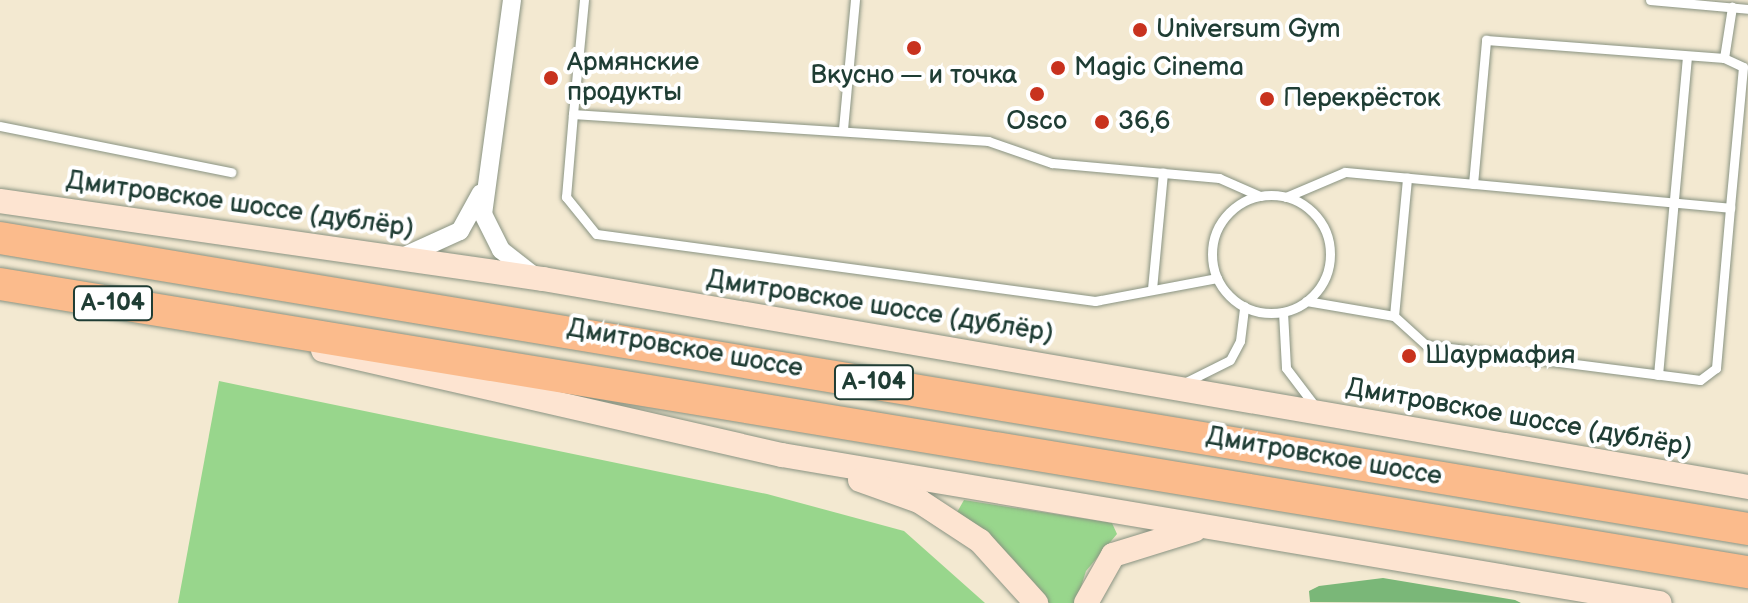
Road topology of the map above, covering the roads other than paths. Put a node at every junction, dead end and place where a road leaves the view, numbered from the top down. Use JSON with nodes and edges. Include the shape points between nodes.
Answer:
{"nodes":[{"id":1,"x":512,"y":0,"type":"edge"},
{"id":2,"x":584,"y":0,"type":"edge"},
{"id":3,"x":855,"y":0,"type":"edge"},
{"id":4,"x":1650,"y":0,"type":"edge"},
{"id":5,"x":1732,"y":7,"type":"junction"},
{"id":6,"x":1748,"y":9,"type":"edge"},
{"id":7,"x":1724,"y":58,"type":"junction"},
{"id":8,"x":1687,"y":59,"type":"junction"},
{"id":9,"x":573,"y":114,"type":"junction"},
{"id":10,"x":0,"y":126,"type":"edge"},
{"id":11,"x":843,"y":129,"type":"junction"},
{"id":12,"x":231,"y":172,"type":"dead end"},
{"id":13,"x":1163,"y":173,"type":"junction"},
{"id":14,"x":1407,"y":178,"type":"junction"},
{"id":15,"x":1473,"y":184,"type":"junction"},
{"id":16,"x":484,"y":187,"type":"junction"},
{"id":17,"x":1260,"y":196,"type":"junction"},
{"id":18,"x":1286,"y":197,"type":"junction"},
{"id":19,"x":0,"y":201,"type":"edge"},
{"id":20,"x":1674,"y":203,"type":"junction"},
{"id":21,"x":1730,"y":208,"type":"junction"},
{"id":22,"x":0,"y":238,"type":"edge"},
{"id":23,"x":398,"y":256,"type":"junction"},
{"id":24,"x":1217,"y":278,"type":"junction"},
{"id":25,"x":543,"y":279,"type":"junction"},
{"id":26,"x":0,"y":284,"type":"edge"},
{"id":27,"x":1152,"y":289,"type":"junction"},
{"id":28,"x":1306,"y":301,"type":"junction"},
{"id":29,"x":1244,"y":306,"type":"junction"},
{"id":30,"x":1283,"y":312,"type":"junction"},
{"id":31,"x":182,"y":314,"type":"junction"},
{"id":32,"x":1394,"y":316,"type":"junction"},
{"id":33,"x":1658,"y":375,"type":"junction"},
{"id":34,"x":1179,"y":385,"type":"junction"},
{"id":35,"x":1321,"y":411,"type":"junction"},
{"id":36,"x":782,"y":455,"type":"junction"},
{"id":37,"x":1748,"y":487,"type":"edge"},
{"id":38,"x":1231,"y":529,"type":"junction"},
{"id":39,"x":1748,"y":529,"type":"edge"},
{"id":40,"x":1748,"y":572,"type":"edge"},
{"id":41,"x":1582,"y":597,"type":"edge"},
{"id":42,"x":1036,"y":603,"type":"edge"},
{"id":43,"x":1086,"y":603,"type":"edge"},
{"id":44,"x":1660,"y":603,"type":"edge"}],
"edges":[{"from":1,"to":16,"type":"street"},
{"from":2,"to":9,"type":"lane"},
{"from":3,"to":11,"type":"lane"},
{"from":4,"to":5,"type":"lane"},
{"from":5,"to":6,"type":"lane"},
{"from":5,"to":7,"type":"lane"},
{"from":7,"to":8,"type":"lane"},
{"from":7,"to":21,"type":"lane","via":[[1743,67]]},
{"from":8,"to":15,"type":"lane","via":[[1486,40]]},
{"from":8,"to":20,"type":"lane"},
{"from":9,"to":11,"type":"lane","via":[[774,132]]},
{"from":9,"to":27,"type":"lane","via":[[566,197],[596,234],[1095,301]]},
{"from":10,"to":12,"type":"lane"},
{"from":11,"to":13,"type":"lane","via":[[988,141],[1052,163]]},
{"from":13,"to":17,"type":"lane","via":[[1219,178]]},
{"from":13,"to":27,"type":"lane"},
{"from":14,"to":15,"type":"lane"},
{"from":14,"to":18,"type":"lane","via":[[1345,172]]},
{"from":14,"to":32,"type":"lane"},
{"from":15,"to":20,"type":"lane"},
{"from":16,"to":23,"type":"street","via":[[460,231],[428,251]]},
{"from":16,"to":25,"type":"street","via":[[489,234],[519,268]]},
{"from":17,"to":18,"type":"lane"},
{"from":17,"to":24,"type":"lane","via":[[1236,207],[1219,227],[1212,252]]},
{"from":18,"to":28,"type":"lane","via":[[1318,218],[1329,242],[1324,281]]},
{"from":19,"to":23,"type":"main road","name":"Дмитровское шоссе (дублёр)"},
{"from":20,"to":21,"type":"lane"},
{"from":20,"to":33,"type":"lane"},
{"from":21,"to":33,"type":"lane","via":[[1716,368],[1700,380]]},
{"from":22,"to":39,"type":"highway","name":"Дмитровское шоссе","number":"А-104"},
{"from":23,"to":25,"type":"main road","name":"Дмитровское шоссе (дублёр)"},
{"from":24,"to":27,"type":"lane"},
{"from":24,"to":29,"type":"lane"},
{"from":25,"to":34,"type":"main road","name":"Дмитровское шоссе (дублёр)"},
{"from":26,"to":31,"type":"highway","name":"Дмитровское шоссе","number":"А-104"},
{"from":28,"to":30,"type":"lane"},
{"from":28,"to":32,"type":"lane"},
{"from":29,"to":30,"type":"lane"},
{"from":29,"to":34,"type":"lane","via":[[1240,341],[1230,360]]},
{"from":30,"to":35,"type":"lane","via":[[1286,368]]},
{"from":31,"to":36,"type":"main road","via":[[482,391]]},
{"from":31,"to":40,"type":"highway","name":"Дмитровское шоссе","number":"А-104"},
{"from":32,"to":33,"type":"lane","via":[[1426,345]]},
{"from":34,"to":35,"type":"main road","name":"Дмитровское шоссе (дублёр)"},
{"from":35,"to":37,"type":"main road","name":"Дмитровское шоссе (дублёр)"},
{"from":36,"to":38,"type":"main road"},
{"from":36,"to":42,"type":"main road","via":[[919,501],[980,541]]},
{"from":38,"to":41,"type":"main road"},
{"from":38,"to":43,"type":"main road","via":[[1185,530],[1133,544],[1113,555]]},
{"from":41,"to":44,"type":"main road"}]}
